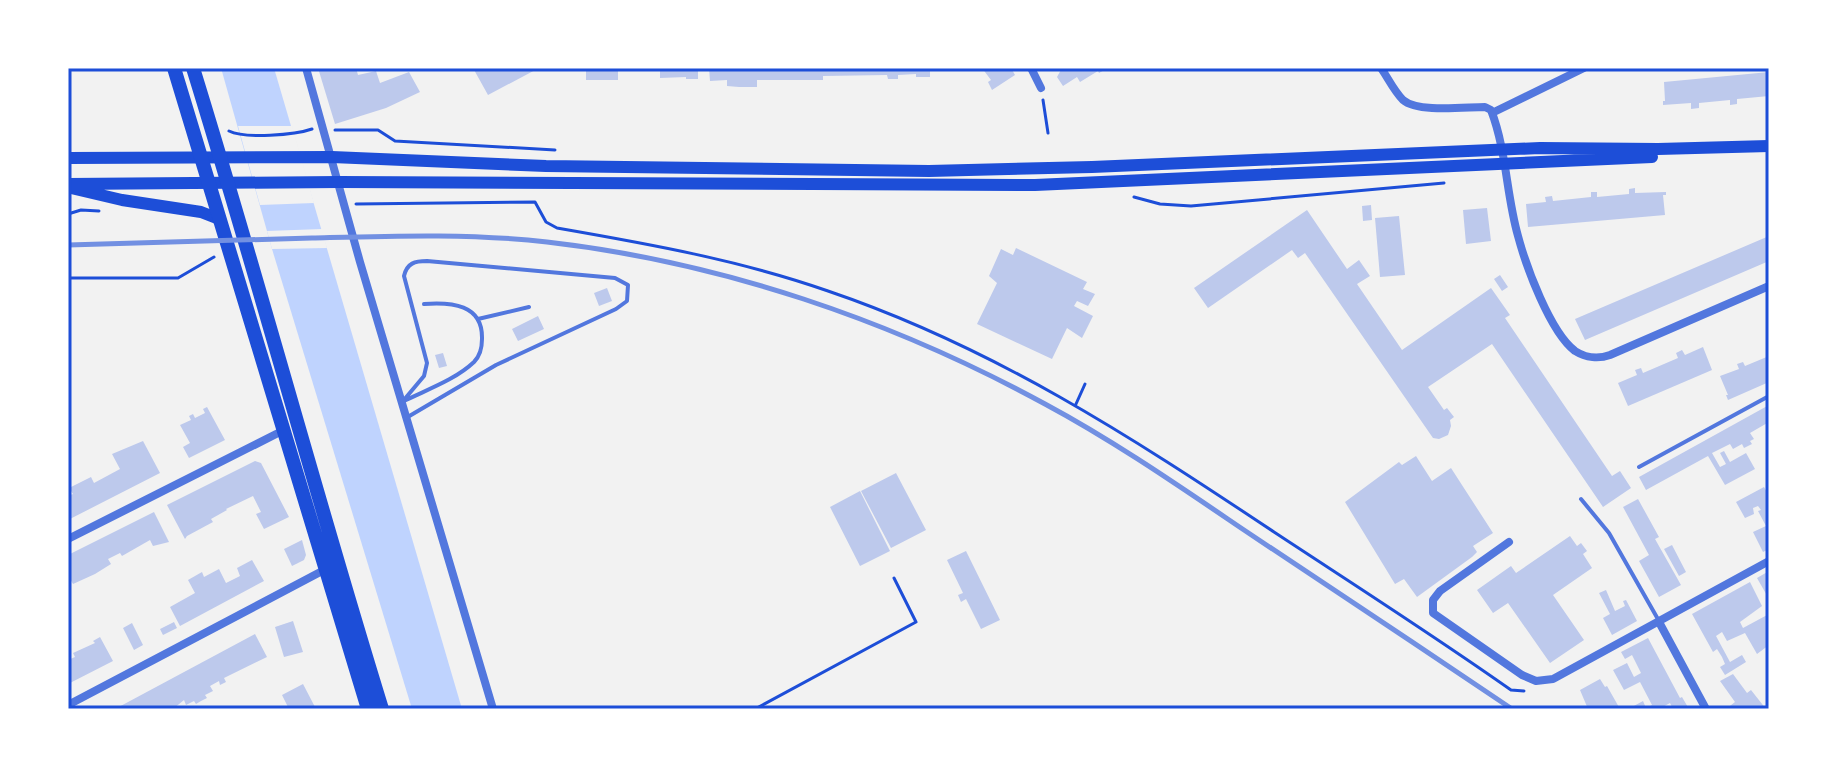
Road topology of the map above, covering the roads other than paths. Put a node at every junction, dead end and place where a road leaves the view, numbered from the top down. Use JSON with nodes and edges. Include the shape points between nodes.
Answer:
{"nodes":[{"id":1,"x":174,"y":68,"type":"edge"},
{"id":2,"x":193,"y":68,"type":"edge"},
{"id":3,"x":306,"y":68,"type":"edge"},
{"id":4,"x":1044,"y":68,"type":"edge"},
{"id":5,"x":1381,"y":68,"type":"edge"},
{"id":6,"x":1584,"y":68,"type":"edge"},
{"id":7,"x":1033,"y":71,"type":"edge"},
{"id":8,"x":1041,"y":88,"type":"road end"},
{"id":9,"x":1492,"y":113,"type":"junction"},
{"id":10,"x":1769,"y":146,"type":"edge"},
{"id":11,"x":1504,"y":149,"type":"junction"},
{"id":12,"x":1769,"y":154,"type":"edge"},
{"id":13,"x":221,"y":156,"type":"junction"},
{"id":14,"x":332,"y":157,"type":"junction"},
{"id":15,"x":68,"y":158,"type":"edge"},
{"id":16,"x":200,"y":158,"type":"junction"},
{"id":17,"x":1507,"y":164,"type":"junction"},
{"id":18,"x":207,"y":182,"type":"junction"},
{"id":19,"x":339,"y":182,"type":"junction"},
{"id":20,"x":229,"y":183,"type":"junction"},
{"id":21,"x":68,"y":186,"type":"edge"},
{"id":22,"x":219,"y":219,"type":"junction"},
{"id":23,"x":1769,"y":286,"type":"edge"},
{"id":24,"x":424,"y":304,"type":"dead end"},
{"id":25,"x":529,"y":307,"type":"dead end"},
{"id":26,"x":478,"y":319,"type":"junction"},
{"id":27,"x":1769,"y":396,"type":"edge"},
{"id":28,"x":401,"y":403,"type":"junction"},
{"id":29,"x":406,"y":418,"type":"junction"},
{"id":30,"x":291,"y":427,"type":"junction"},
{"id":31,"x":1639,"y":467,"type":"dead end"},
{"id":32,"x":1581,"y":499,"type":"dead end"},
{"id":33,"x":68,"y":539,"type":"edge"},
{"id":34,"x":1509,"y":542,"type":"dead end"},
{"id":35,"x":1769,"y":561,"type":"edge"},
{"id":36,"x":332,"y":567,"type":"junction"},
{"id":37,"x":1659,"y":622,"type":"junction"},
{"id":38,"x":68,"y":705,"type":"edge"},
{"id":39,"x":377,"y":708,"type":"edge"},
{"id":40,"x":493,"y":709,"type":"edge"},
{"id":41,"x":1706,"y":709,"type":"edge"}],
"edges":[{"from":1,"to":16,"type":"main road"},
{"from":2,"to":13,"type":"main road"},
{"from":3,"to":14,"type":"street"},
{"from":4,"to":7,"type":"street"},
{"from":5,"to":9,"type":"street","via":[[1410,105],[1485,107]]},
{"from":6,"to":9,"type":"street"},
{"from":7,"to":8,"type":"street"},
{"from":9,"to":11,"type":"street"},
{"from":10,"to":11,"type":"main road"},
{"from":11,"to":14,"type":"main road","via":[[938,171],[546,166]]},
{"from":11,"to":17,"type":"street"},
{"from":12,"to":17,"type":"main road"},
{"from":13,"to":14,"type":"main road"},
{"from":13,"to":16,"type":"main road"},
{"from":13,"to":20,"type":"main road"},
{"from":14,"to":19,"type":"street"},
{"from":15,"to":16,"type":"main road"},
{"from":16,"to":18,"type":"main road"},
{"from":17,"to":19,"type":"main road","via":[[1035,185]]},
{"from":17,"to":23,"type":"street","via":[[1522,250],[1551,318],[1578,353],[1610,355]]},
{"from":18,"to":20,"type":"main road"},
{"from":18,"to":21,"type":"main road"},
{"from":18,"to":22,"type":"main road"},
{"from":19,"to":20,"type":"main road"},
{"from":19,"to":28,"type":"street"},
{"from":20,"to":30,"type":"main road"},
{"from":21,"to":22,"type":"main road"},
{"from":22,"to":30,"type":"main road"},
{"from":24,"to":26,"type":"lane","via":[[463,306]]},
{"from":25,"to":26,"type":"lane"},
{"from":26,"to":28,"type":"lane","via":[[482,344],[473,363]]},
{"from":27,"to":31,"type":"lane"},
{"from":28,"to":29,"type":"street"},
{"from":28,"to":29,"type":"lane","via":[[426,370],[404,276],[414,262],[615,278],[628,285],[624,305],[506,359]]},
{"from":29,"to":40,"type":"street"},
{"from":30,"to":33,"type":"street"},
{"from":30,"to":36,"type":"main road"},
{"from":32,"to":37,"type":"lane","via":[[1609,533]]},
{"from":34,"to":37,"type":"street","via":[[1440,591],[1433,613],[1525,677],[1553,679]]},
{"from":35,"to":37,"type":"street"},
{"from":36,"to":38,"type":"street"},
{"from":36,"to":39,"type":"main road"},
{"from":37,"to":41,"type":"street"}]}
